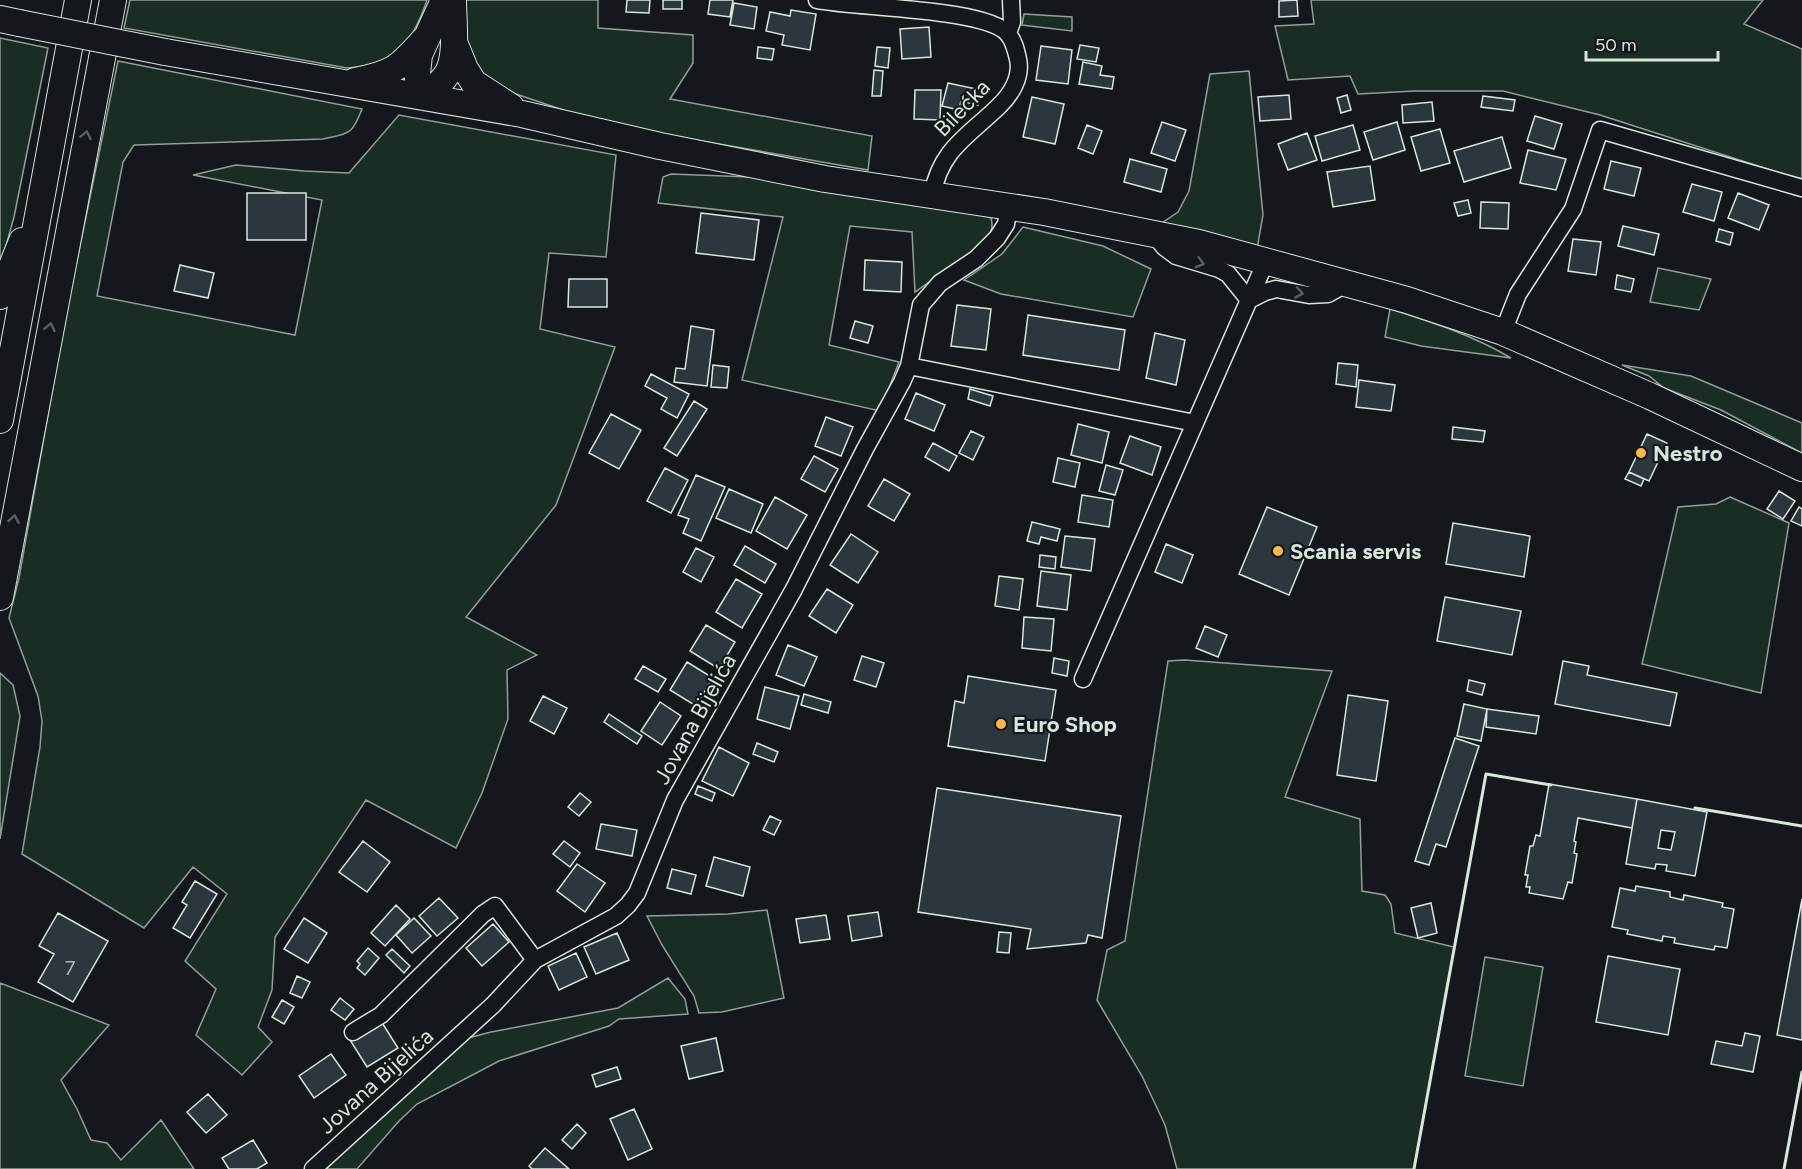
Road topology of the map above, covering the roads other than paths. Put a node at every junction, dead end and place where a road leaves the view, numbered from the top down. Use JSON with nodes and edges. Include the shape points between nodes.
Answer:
{"nodes":[{"id":1,"x":78,"y":0,"type":"edge"},
{"id":2,"x":112,"y":0,"type":"edge"},
{"id":3,"x":444,"y":0,"type":"edge"},
{"id":4,"x":453,"y":0,"type":"edge"},
{"id":5,"x":817,"y":0,"type":"edge"},
{"id":6,"x":1011,"y":0,"type":"edge"},
{"id":7,"x":9,"y":21,"type":"edge"},
{"id":8,"x":1008,"y":33,"type":"junction"},
{"id":9,"x":426,"y":37,"type":"junction"},
{"id":10,"x":454,"y":42,"type":"junction"},
{"id":11,"x":345,"y":83,"type":"junction"},
{"id":12,"x":424,"y":97,"type":"junction"},
{"id":13,"x":58,"y":104,"type":"junction"},
{"id":14,"x":522,"y":114,"type":"junction"},
{"id":15,"x":1802,"y":188,"type":"edge"},
{"id":16,"x":932,"y":195,"type":"junction"},
{"id":17,"x":1009,"y":207,"type":"junction"},
{"id":18,"x":1152,"y":232,"type":"junction"},
{"id":19,"x":1266,"y":261,"type":"junction"},
{"id":20,"x":1348,"y":283,"type":"junction"},
{"id":21,"x":0,"y":296,"type":"edge"},
{"id":22,"x":1249,"y":300,"type":"junction"},
{"id":23,"x":1503,"y":332,"type":"junction"},
{"id":24,"x":909,"y":366,"type":"junction"},
{"id":25,"x":0,"y":420,"type":"edge"},
{"id":26,"x":1195,"y":423,"type":"junction"},
{"id":27,"x":1802,"y":468,"type":"edge"},
{"id":28,"x":0,"y":597,"type":"edge"},
{"id":29,"x":1083,"y":679,"type":"dead end"},
{"id":30,"x":535,"y":960,"type":"junction"},
{"id":31,"x":353,"y":1032,"type":"dead end"},
{"id":32,"x":313,"y":1169,"type":"edge"}],
"edges":[{"from":1,"to":13,"type":"main road"},
{"from":28,"to":2,"type":"main road","one_way":true},
{"from":3,"to":9,"type":"main road"},
{"from":4,"to":10,"type":"main road"},
{"from":5,"to":8,"type":"street","via":[[981,20]]},
{"from":6,"to":8,"type":"street"},
{"from":7,"to":11,"type":"main road","bridge":true},
{"from":8,"to":16,"type":"street","name":"Bilećka","via":[[1019,64],[1016,81],[999,106],[958,142],[942,163]]},
{"from":9,"to":11,"type":"main road","via":[[391,72]]},
{"from":9,"to":12,"type":"main road","via":[[417,74]]},
{"from":10,"to":12,"type":"main road","via":[[448,72]]},
{"from":10,"to":14,"type":"main road","via":[[474,83]]},
{"from":11,"to":12,"type":"main road"},
{"from":12,"to":14,"type":"main road"},
{"from":13,"to":21,"type":"main road","via":[[23,238]]},
{"from":13,"to":25,"type":"main road"},
{"from":14,"to":16,"type":"main road","via":[[825,179]]},
{"from":15,"to":23,"type":"street","via":[[1600,130],[1573,209],[1518,294]]},
{"from":16,"to":17,"type":"main road"},
{"from":17,"to":18,"type":"main road"},
{"from":17,"to":24,"type":"street","name":"Jovana Bijelića","via":[[1006,224],[997,238],[976,259],[940,283],[921,305]]},
{"from":18,"to":19,"type":"main road"},
{"from":18,"to":22,"type":"street","one_way":true,"via":[[1176,256],[1228,274]]},
{"from":19,"to":20,"type":"main road"},
{"from":19,"to":22,"type":"street"},
{"from":22,"to":20,"type":"street","one_way":true,"via":[[1276,289],[1320,296]]},
{"from":20,"to":23,"type":"main road"},
{"from":22,"to":26,"type":"street"},
{"from":23,"to":27,"type":"main road"},
{"from":24,"to":26,"type":"street"},
{"from":24,"to":30,"type":"street","name":"Jovana Bijelića","via":[[794,589],[675,800],[637,893],[616,916]]},
{"from":26,"to":29,"type":"street"},
{"from":30,"to":31,"type":"street","via":[[495,906],[381,1015]]},
{"from":30,"to":32,"type":"street","name":"Jovana Bijelića","via":[[493,1005]]}]}
